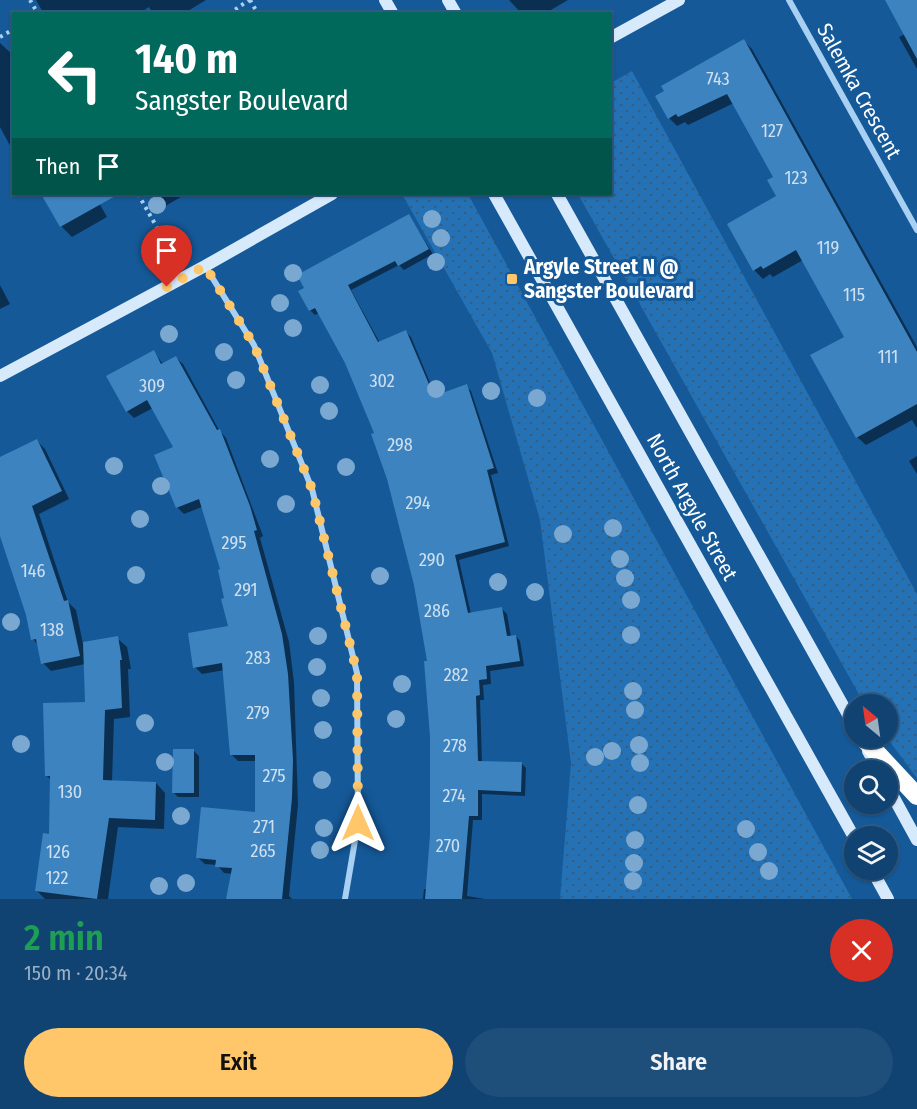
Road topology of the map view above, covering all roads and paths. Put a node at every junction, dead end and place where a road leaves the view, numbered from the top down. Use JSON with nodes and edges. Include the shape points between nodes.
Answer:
{"nodes":[{"id":1,"x":250,"y":0,"type":"edge"},
{"id":2,"x":679,"y":0,"type":"edge"},
{"id":3,"x":789,"y":0,"type":"edge"},
{"id":4,"x":232,"y":12,"type":"edge"},
{"id":5,"x":612,"y":37,"type":"edge"},
{"id":6,"x":139,"y":195,"type":"edge"},
{"id":7,"x":330,"y":195,"type":"edge"},
{"id":8,"x":496,"y":195,"type":"edge"},
{"id":9,"x":558,"y":195,"type":"edge"},
{"id":10,"x":917,"y":230,"type":"edge"},
{"id":11,"x":205,"y":266,"type":"junction"},
{"id":12,"x":185,"y":277,"type":"junction"},
{"id":13,"x":0,"y":376,"type":"edge"},
{"id":14,"x":844,"y":708,"type":"edge"},
{"id":15,"x":871,"y":748,"type":"edge"},
{"id":16,"x":917,"y":796,"type":"edge"},
{"id":17,"x":898,"y":805,"type":"edge"},
{"id":18,"x":848,"y":826,"type":"edge"},
{"id":19,"x":917,"y":840,"type":"edge"},
{"id":20,"x":878,"y":880,"type":"edge"},
{"id":21,"x":345,"y":899,"type":"edge"},
{"id":22,"x":888,"y":899,"type":"edge"}],
"edges":[{"from":1,"to":4,"type":"path"},
{"from":2,"to":5,"type":"street"},
{"from":3,"to":10,"type":"street","name":"Salemka Crescent"},
{"from":6,"to":12,"type":"path"},
{"from":7,"to":11,"type":"street"},
{"from":8,"to":18,"type":"street","name":"North Argyle Street"},
{"from":9,"to":14,"type":"street","name":"North Argyle Street"},
{"from":11,"to":12,"type":"street"},
{"from":11,"to":21,"type":"street","via":[[254,345],[312,489],[357,673],[358,823]]},
{"from":12,"to":13,"type":"street"},
{"from":15,"to":16,"type":"highway"},
{"from":17,"to":19,"type":"street"},
{"from":20,"to":22,"type":"street"}]}
